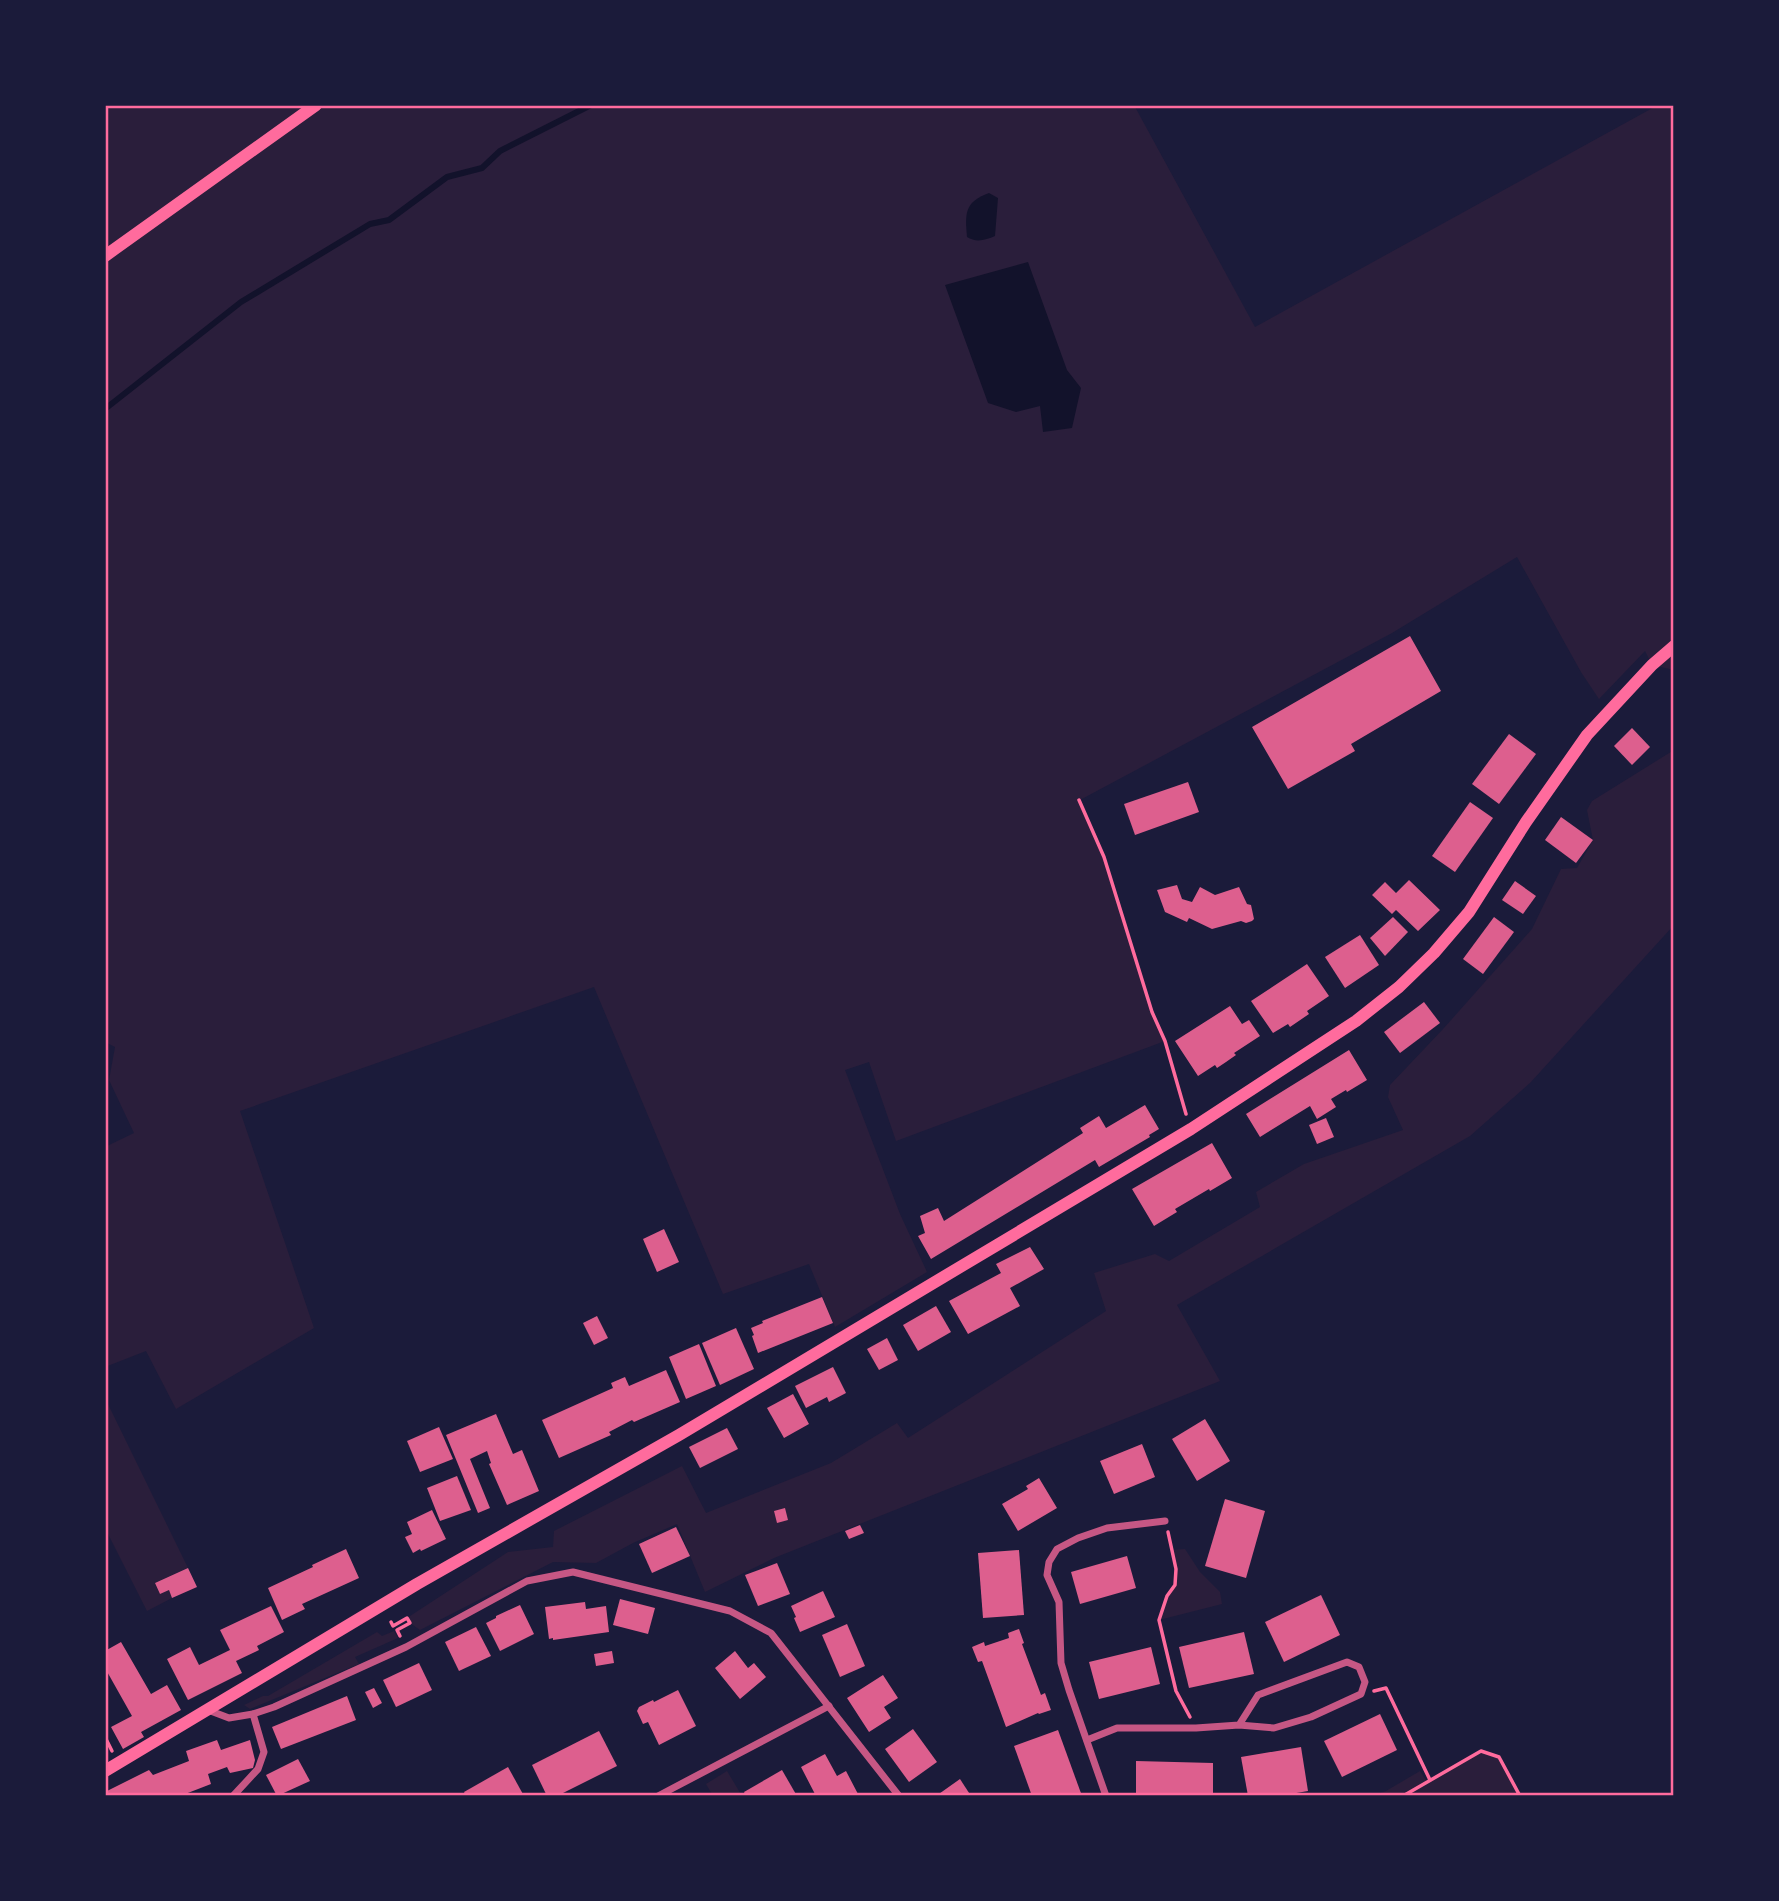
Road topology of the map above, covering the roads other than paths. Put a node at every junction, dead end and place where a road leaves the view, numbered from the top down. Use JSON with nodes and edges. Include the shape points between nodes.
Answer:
{"nodes":[{"id":1,"x":316,"y":105,"type":"edge"},
{"id":2,"x":105,"y":256,"type":"edge"},
{"id":3,"x":1674,"y":646,"type":"edge"},
{"id":4,"x":1165,"y":1521,"type":"road end"},
{"id":5,"x":830,"y":1706,"type":"junction"},
{"id":6,"x":208,"y":1710,"type":"junction"},
{"id":7,"x":253,"y":1714,"type":"junction"},
{"id":8,"x":1239,"y":1725,"type":"junction"},
{"id":9,"x":1087,"y":1740,"type":"junction"},
{"id":10,"x":105,"y":1771,"type":"edge"},
{"id":11,"x":233,"y":1796,"type":"edge"},
{"id":12,"x":658,"y":1796,"type":"edge"},
{"id":13,"x":899,"y":1796,"type":"edge"},
{"id":14,"x":1107,"y":1796,"type":"edge"}],
"edges":[{"from":1,"to":2,"type":"main road"},
{"from":3,"to":6,"type":"main road","via":[[1587,736],[1469,912],[1399,987],[1356,1021],[1191,1129]]},
{"from":4,"to":9,"type":"street","via":[[1107,1528],[1078,1538],[1057,1549],[1049,1562],[1047,1575],[1059,1602],[1061,1663]]},
{"from":5,"to":7,"type":"street","via":[[771,1633],[730,1611],[573,1572],[527,1581],[406,1647]]},
{"from":5,"to":12,"type":"street"},
{"from":5,"to":13,"type":"street"},
{"from":6,"to":7,"type":"street","via":[[229,1718]]},
{"from":6,"to":10,"type":"main road"},
{"from":7,"to":11,"type":"street","via":[[264,1752],[258,1769]]},
{"from":8,"to":8,"type":"street","via":[[1274,1728],[1361,1694],[1365,1682],[1359,1667],[1347,1662],[1258,1695]]},
{"from":8,"to":9,"type":"street","via":[[1117,1728]]},
{"from":9,"to":14,"type":"street"}]}
